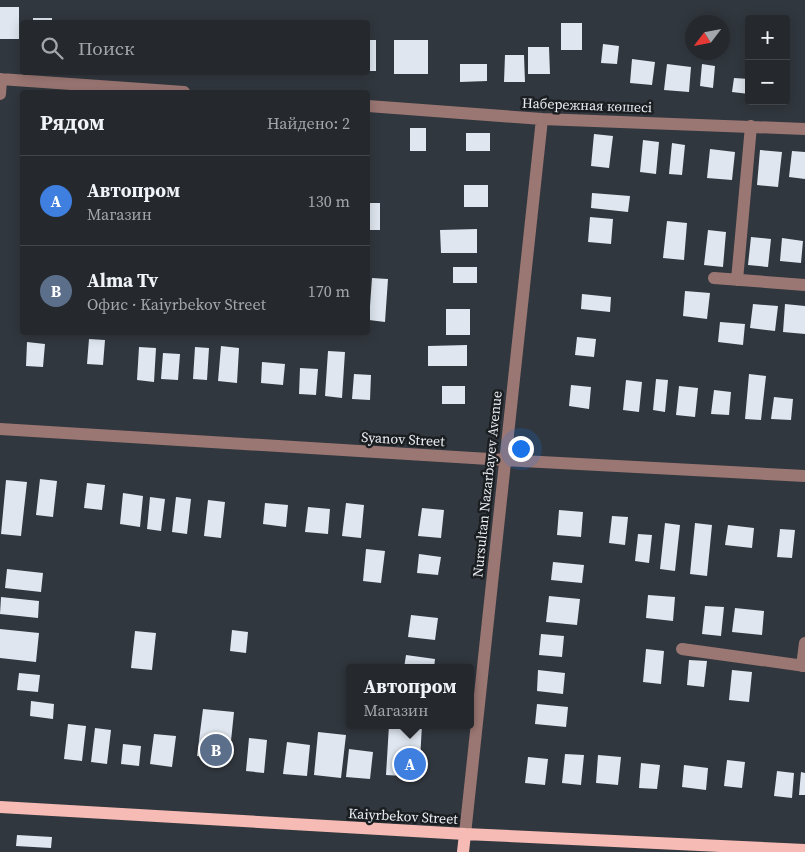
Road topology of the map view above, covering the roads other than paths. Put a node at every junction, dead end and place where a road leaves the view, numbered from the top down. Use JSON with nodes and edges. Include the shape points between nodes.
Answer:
{"nodes":[{"id":1,"x":1,"y":79,"type":"edge"},
{"id":2,"x":150,"y":90,"type":"edge"},
{"id":3,"x":0,"y":94,"type":"edge"},
{"id":4,"x":370,"y":106,"type":"edge"},
{"id":5,"x":542,"y":119,"type":"junction"},
{"id":6,"x":751,"y":126,"type":"junction"},
{"id":7,"x":805,"y":128,"type":"edge"},
{"id":8,"x":714,"y":278,"type":"dead end"},
{"id":9,"x":737,"y":280,"type":"junction"},
{"id":10,"x":805,"y":285,"type":"edge"},
{"id":11,"x":0,"y":429,"type":"edge"},
{"id":12,"x":505,"y":460,"type":"junction"},
{"id":13,"x":805,"y":476,"type":"edge"},
{"id":14,"x":805,"y":643,"type":"edge"},
{"id":15,"x":682,"y":648,"type":"dead end"},
{"id":16,"x":804,"y":666,"type":"edge"},
{"id":17,"x":0,"y":807,"type":"edge"},
{"id":18,"x":465,"y":834,"type":"junction"},
{"id":19,"x":805,"y":850,"type":"edge"},
{"id":20,"x":463,"y":852,"type":"edge"}],
"edges":[{"from":1,"to":2,"type":"street"},
{"from":1,"to":3,"type":"street"},
{"from":4,"to":5,"type":"street","name":"Набережная көшесі"},
{"from":5,"to":6,"type":"street","name":"Набережная көшесі"},
{"from":5,"to":12,"type":"street","name":"Nursultan Nazarbayev Avenue"},
{"from":6,"to":7,"type":"street","name":"Набережная көшесі"},
{"from":6,"to":9,"type":"street"},
{"from":8,"to":9,"type":"street"},
{"from":9,"to":10,"type":"street"},
{"from":11,"to":12,"type":"street","name":"Syanov Street"},
{"from":12,"to":13,"type":"street","name":"Syanov Street"},
{"from":12,"to":18,"type":"street","name":"Nursultan Nazarbayev Avenue"},
{"from":14,"to":16,"type":"street"},
{"from":15,"to":16,"type":"street"},
{"from":17,"to":18,"type":"main road","name":"Kaiyrbekov Street"},
{"from":18,"to":19,"type":"main road","name":"Kaiyrbekov Street"},
{"from":18,"to":20,"type":"main road","name":"Nursultan Nazarbayev Avenue"}]}
